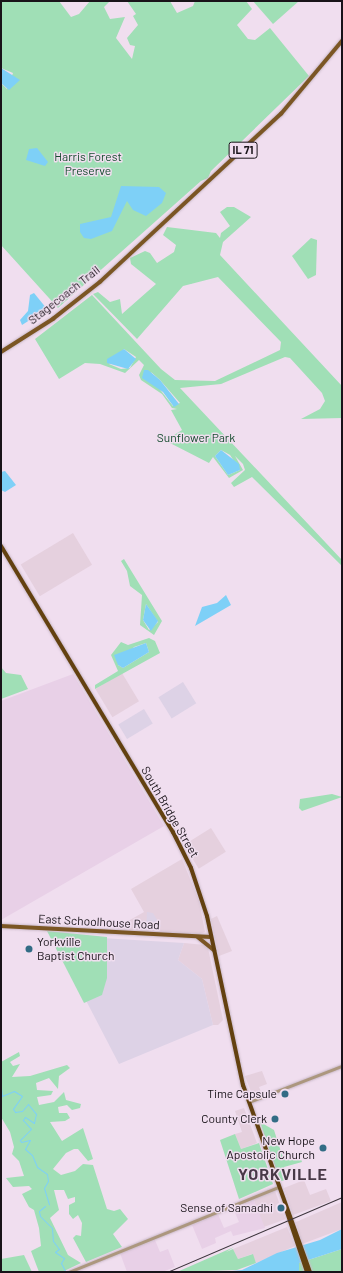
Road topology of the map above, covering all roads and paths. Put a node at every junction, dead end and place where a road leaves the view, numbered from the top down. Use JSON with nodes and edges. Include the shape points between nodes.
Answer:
{"nodes":[{"id":1,"x":342,"y":41,"type":"edge"},
{"id":2,"x":1,"y":352,"type":"edge"},
{"id":3,"x":1,"y":546,"type":"edge"},
{"id":4,"x":1,"y":926,"type":"edge"},
{"id":5,"x":197,"y":937,"type":"junction"},
{"id":6,"x":211,"y":937,"type":"junction"},
{"id":7,"x":214,"y":950,"type":"junction"},
{"id":8,"x":342,"y":1066,"type":"edge"},
{"id":9,"x":248,"y":1103,"type":"junction"},
{"id":10,"x":278,"y":1186,"type":"junction"},
{"id":11,"x":298,"y":1242,"type":"junction"},
{"id":12,"x":69,"y":1272,"type":"edge"},
{"id":13,"x":307,"y":1272,"type":"edge"},
{"id":14,"x":310,"y":1272,"type":"edge"}],
"edges":[{"from":1,"to":2,"type":"main road","name":"Stagecoach Trail","number":"IL 71","via":[[281,114],[134,250],[71,306]]},
{"from":3,"to":6,"type":"highway","name":"South Bridge Street","via":[[176,839],[199,890]]},
{"from":4,"to":5,"type":"main road","name":"East Schoolhouse Road"},
{"from":5,"to":6,"type":"main road","name":"East Schoolhouse Road"},
{"from":5,"to":7,"type":"main road"},
{"from":6,"to":7,"type":"highway","name":"South Bridge Street"},
{"from":7,"to":9,"type":"highway","name":"South Bridge Street","via":[[233,1048]]},
{"from":8,"to":9,"type":"street"},
{"from":9,"to":10,"type":"highway","name":"South Bridge Street"},
{"from":10,"to":11,"type":"highway","name":"South Bridge Street"},
{"from":10,"to":12,"type":"street"},
{"from":11,"to":13,"type":"highway","name":"South Bridge Street"},
{"from":11,"to":14,"type":"highway","name":"South Bridge Street"}]}
